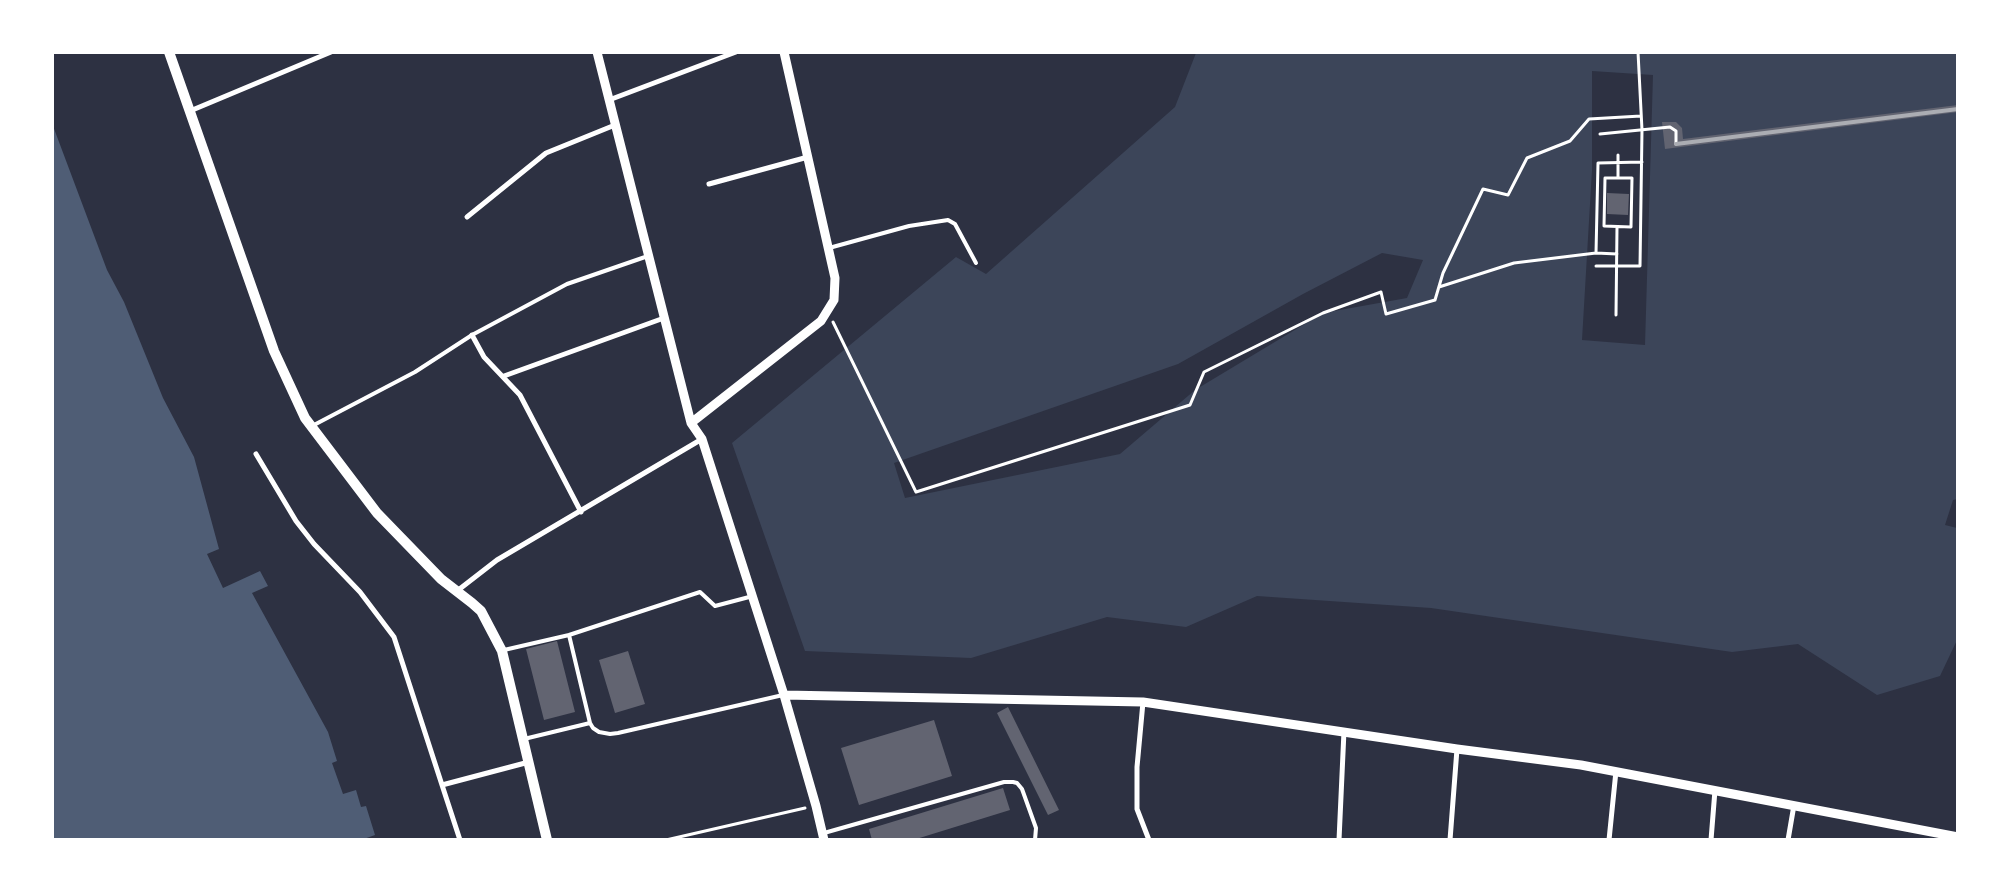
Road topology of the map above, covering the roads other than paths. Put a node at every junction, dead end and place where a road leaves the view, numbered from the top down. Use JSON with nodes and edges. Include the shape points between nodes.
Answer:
{"nodes":[{"id":1,"x":169,"y":52,"type":"edge"},
{"id":2,"x":332,"y":52,"type":"edge"},
{"id":3,"x":597,"y":52,"type":"edge"},
{"id":4,"x":736,"y":52,"type":"edge"},
{"id":5,"x":784,"y":52,"type":"edge"},
{"id":6,"x":609,"y":100,"type":"junction"},
{"id":7,"x":189,"y":112,"type":"junction"},
{"id":8,"x":615,"y":125,"type":"junction"},
{"id":9,"x":808,"y":157,"type":"junction"},
{"id":10,"x":709,"y":184,"type":"dead end"},
{"id":11,"x":467,"y":217,"type":"dead end"},
{"id":12,"x":828,"y":248,"type":"junction"},
{"id":13,"x":648,"y":255,"type":"junction"},
{"id":14,"x":976,"y":263,"type":"dead end"},
{"id":15,"x":664,"y":318,"type":"junction"},
{"id":16,"x":472,"y":335,"type":"junction"},
{"id":17,"x":504,"y":376,"type":"junction"},
{"id":18,"x":691,"y":422,"type":"junction"},
{"id":19,"x":312,"y":426,"type":"junction"},
{"id":20,"x":702,"y":439,"type":"junction"},
{"id":21,"x":256,"y":454,"type":"dead end"},
{"id":22,"x":581,"y":512,"type":"junction"},
{"id":23,"x":457,"y":591,"type":"junction"},
{"id":24,"x":753,"y":596,"type":"junction"},
{"id":25,"x":569,"y":635,"type":"junction"},
{"id":26,"x":502,"y":651,"type":"junction"},
{"id":27,"x":784,"y":694,"type":"junction"},
{"id":28,"x":1143,"y":702,"type":"junction"},
{"id":29,"x":590,"y":723,"type":"junction"},
{"id":30,"x":1344,"y":731,"type":"junction"},
{"id":31,"x":524,"y":739,"type":"junction"},
{"id":32,"x":1457,"y":749,"type":"junction"},
{"id":33,"x":529,"y":762,"type":"junction"},
{"id":34,"x":1616,"y":771,"type":"junction"},
{"id":35,"x":442,"y":785,"type":"junction"},
{"id":36,"x":1715,"y":790,"type":"junction"},
{"id":37,"x":1794,"y":805,"type":"junction"},
{"id":38,"x":1958,"y":836,"type":"edge"},
{"id":39,"x":823,"y":837,"type":"edge"},
{"id":40,"x":460,"y":840,"type":"edge"},
{"id":41,"x":547,"y":840,"type":"edge"},
{"id":42,"x":1035,"y":840,"type":"edge"},
{"id":43,"x":1149,"y":840,"type":"edge"},
{"id":44,"x":1339,"y":840,"type":"edge"},
{"id":45,"x":1450,"y":840,"type":"edge"},
{"id":46,"x":1609,"y":840,"type":"edge"},
{"id":47,"x":1712,"y":840,"type":"edge"},
{"id":48,"x":1788,"y":840,"type":"edge"}],
"edges":[{"from":1,"to":7,"type":"main road"},
{"from":2,"to":7,"type":"street"},
{"from":3,"to":6,"type":"street"},
{"from":4,"to":6,"type":"street"},
{"from":5,"to":9,"type":"street"},
{"from":6,"to":8,"type":"street"},
{"from":7,"to":19,"type":"main road","via":[[274,351],[305,418]]},
{"from":8,"to":11,"type":"street","via":[[546,153]]},
{"from":8,"to":13,"type":"street"},
{"from":9,"to":10,"type":"street"},
{"from":9,"to":12,"type":"street"},
{"from":12,"to":14,"type":"lane","via":[[910,226],[948,220],[955,224]]},
{"from":12,"to":18,"type":"street","via":[[835,278],[834,300],[821,321]]},
{"from":13,"to":15,"type":"street"},
{"from":13,"to":16,"type":"lane","via":[[567,284]]},
{"from":15,"to":17,"type":"street"},
{"from":15,"to":18,"type":"street"},
{"from":16,"to":17,"type":"street","via":[[484,356]]},
{"from":16,"to":19,"type":"lane","via":[[415,372]]},
{"from":17,"to":22,"type":"street","via":[[527,407]]},
{"from":18,"to":20,"type":"street"},
{"from":19,"to":23,"type":"main road","via":[[377,513],[431,570]]},
{"from":20,"to":22,"type":"street"},
{"from":20,"to":24,"type":"street"},
{"from":21,"to":35,"type":"street","via":[[296,521],[360,592],[394,637]]},
{"from":22,"to":23,"type":"street","via":[[492,564]]},
{"from":23,"to":26,"type":"main road","via":[[481,611]]},
{"from":24,"to":25,"type":"lane","via":[[715,606],[700,592]]},
{"from":24,"to":27,"type":"street"},
{"from":25,"to":26,"type":"lane"},
{"from":25,"to":29,"type":"lane"},
{"from":26,"to":31,"type":"main road"},
{"from":27,"to":28,"type":"street"},
{"from":27,"to":29,"type":"lane","via":[[618,733],[599,732]]},
{"from":27,"to":39,"type":"street"},
{"from":28,"to":30,"type":"street"},
{"from":28,"to":43,"type":"street","via":[[1137,809]]},
{"from":29,"to":31,"type":"lane"},
{"from":30,"to":32,"type":"street"},
{"from":30,"to":44,"type":"street"},
{"from":31,"to":33,"type":"main road"},
{"from":32,"to":34,"type":"street"},
{"from":32,"to":45,"type":"street"},
{"from":33,"to":35,"type":"street"},
{"from":33,"to":41,"type":"main road"},
{"from":34,"to":36,"type":"street"},
{"from":34,"to":46,"type":"street"},
{"from":35,"to":40,"type":"street"},
{"from":36,"to":37,"type":"street"},
{"from":36,"to":47,"type":"street"},
{"from":37,"to":38,"type":"street"},
{"from":37,"to":48,"type":"street"},
{"from":39,"to":42,"type":"lane","via":[[1004,782],[1013,782],[1022,789],[1036,828]]}]}
